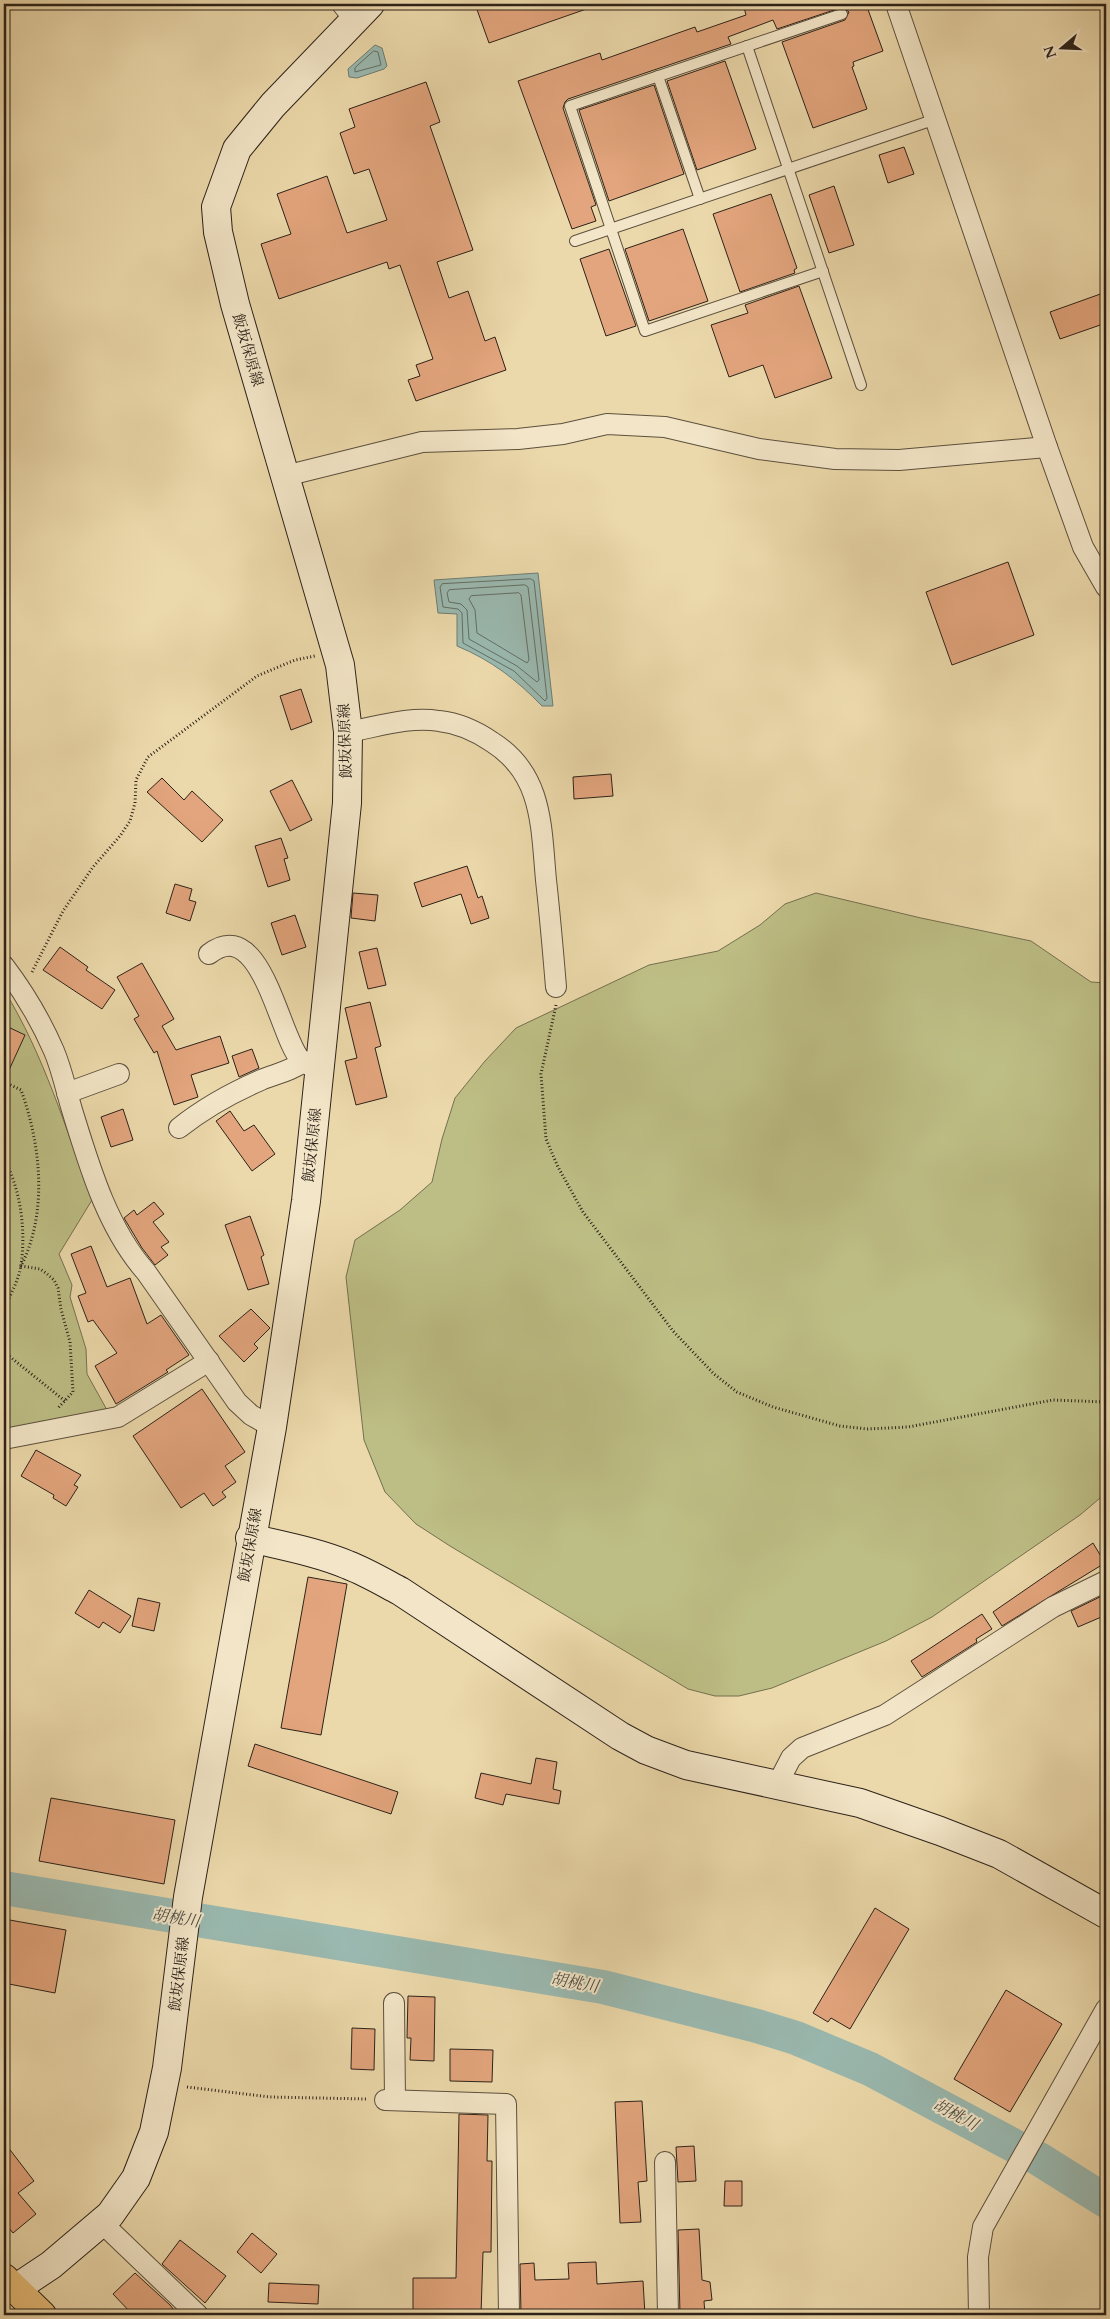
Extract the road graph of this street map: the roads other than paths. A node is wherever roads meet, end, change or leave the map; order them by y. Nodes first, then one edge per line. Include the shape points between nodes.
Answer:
1 (896, 4) edge
2 (355, 9) edge
3 (842, 14) dead end
4 (747, 46) junction
5 (658, 76) junction
6 (936, 119) junction
7 (789, 169) junction
8 (700, 199) junction
9 (611, 229) junction
10 (575, 241) dead end
11 (823, 271) junction
12 (861, 385) dead end
13 (1047, 447) junction
14 (284, 476) junction
15 (1106, 587) edge
16 (348, 732) junction
17 (208, 954) dead end
18 (4, 966) edge
19 (556, 987) road end
20 (312, 1065) junction
21 (119, 1074) dead end
22 (67, 1093) junction
23 (179, 1128) dead end
24 (209, 1361) junction
25 (272, 1427) junction
26 (4, 1439) edge
27 (250, 1538) junction
28 (1106, 1580) edge
29 (778, 1783) junction
30 (1106, 1914) edge
31 (394, 2003) dead end
32 (1106, 2009) edge
33 (665, 2162) dead end
34 (102, 2223) junction
35 (8, 2288) edge
36 (42, 2315) edge
37 (198, 2315) edge
38 (509, 2315) edge
39 (668, 2315) edge
40 (979, 2315) edge

1 - 6 street
2 - 14 main road, 飯坂保原線 via 237,150 216,207 218,232 235,304
3 - 4 lane
4 - 5 lane
4 - 7 lane
5 - 8 lane
5 - 9 lane via 570,106
6 - 7 lane
6 - 13 street
7 - 8 lane
7 - 11 lane
8 - 9 lane
9 - 10 lane
9 - 11 lane via 645,331
11 - 12 lane
13 - 14 street via 899,460 835,459 759,449 665,426 607,424 563,434 518,439 422,442
13 - 15 street via 1083,547
14 - 16 main road, 飯坂保原線 via 340,665
16 - 19 street via 418,720 438,720 481,735 502,748 516,762 533,789 541,822
16 - 20 main road, 飯坂保原線 via 347,803
17 - 20 street via 230,945 237,946 246,954 266,982 292,1046
18 - 22 street via 54,1052
20 - 23 street via 298,1066 260,1080 219,1100
20 - 25 main road, 飯坂保原線 via 306,1201
21 - 22 street
22 - 24 street via 118,1233
24 - 25 street via 237,1402
24 - 26 street via 118,1417
25 - 27 main road, 飯坂保原線
27 - 29 main road via 306,1552 372,1576 646,1750 686,1765
27 - 34 main road, 飯坂保原線 via 188,1897 164,2083 154,2132 136,2178
28 - 29 street via 1053,1607 885,1716 802,1748 790,1758
29 - 30 main road via 860,1803 940,1830 999,1854
31 - 38 street via 390,2100 506,2104
32 - 40 street via 983,2227 978,2257
33 - 39 street
34 - 35 main road, 飯坂保原線 via 51,2265
34 - 37 street
35 - 36 main road

